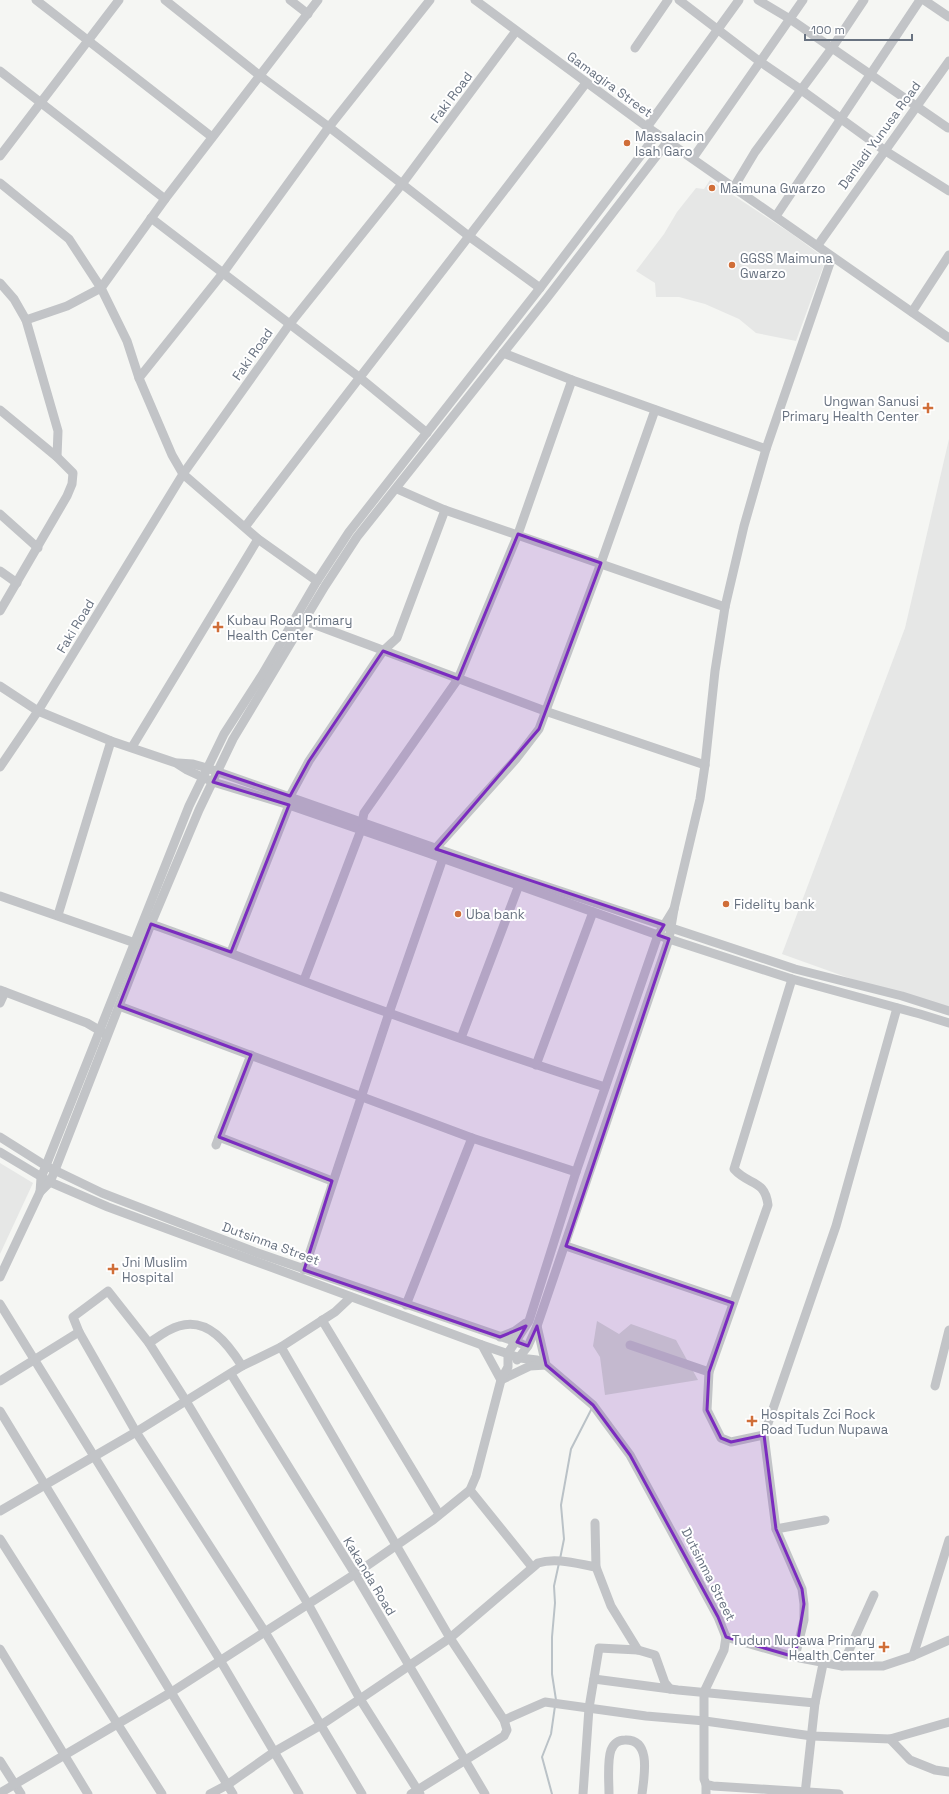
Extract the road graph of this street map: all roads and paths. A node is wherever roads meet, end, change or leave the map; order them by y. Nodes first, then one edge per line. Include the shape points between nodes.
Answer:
1 (36, 0) edge
2 (119, 0) edge
3 (165, 0) edge
4 (290, 0) edge
5 (318, 0) edge
6 (430, 0) edge
7 (475, 0) edge
8 (668, 0) edge
9 (679, 0) edge
10 (739, 0) edge
11 (758, 0) edge
12 (803, 0) edge
13 (864, 0) edge
14 (920, 0) edge
15 (924, 0) edge
16 (308, 14) junction
17 (949, 17) edge
18 (790, 19) junction
19 (719, 29) junction
20 (516, 31) junction
21 (90, 40) junction
22 (635, 48) dead end
23 (832, 48) junction
24 (759, 61) junction
25 (949, 61) edge
26 (0, 71) edge
27 (259, 75) junction
28 (871, 75) junction
29 (586, 83) junction
30 (800, 89) junction
31 (41, 103) junction
32 (916, 107) junction
33 (841, 119) junction
34 (329, 127) junction
35 (647, 127) junction
36 (948, 128) edge
37 (657, 134) junction
38 (212, 137) junction
39 (668, 142) junction
40 (884, 150) junction
41 (0, 156) edge
42 (693, 158) junction
43 (0, 183) edge
44 (402, 184) junction
45 (734, 187) junction
46 (949, 191) edge
47 (165, 199) junction
48 (776, 216) junction
49 (151, 218) junction
50 (470, 237) junction
51 (818, 245) junction
52 (949, 254) edge
53 (832, 257) junction
54 (223, 273) junction
55 (0, 282) edge
56 (101, 288) junction
57 (540, 288) junction
58 (912, 312) junction
59 (26, 320) junction
60 (289, 325) junction
61 (949, 338) edge
62 (503, 353) junction
63 (359, 377) junction
64 (140, 378) junction
65 (572, 380) junction
66 (456, 396) junction
67 (464, 402) junction
68 (0, 410) edge
69 (656, 410) junction
70 (427, 433) junction
71 (766, 449) junction
72 (57, 457) junction
73 (182, 474) junction
74 (397, 489) junction
75 (445, 510) junction
76 (0, 514) edge
77 (245, 527) junction
78 (518, 534) junction
79 (258, 539) junction
80 (38, 548) junction
81 (601, 563) junction
82 (0, 571) edge
83 (317, 581) junction
84 (17, 583) junction
85 (725, 606) junction
86 (0, 611) edge
87 (305, 621) junction
88 (383, 651) junction
89 (458, 679) junction
90 (0, 686) edge
91 (546, 711) junction
92 (38, 712) junction
93 (111, 741) junction
94 (132, 747) junction
95 (176, 763) junction
96 (705, 765) junction
97 (0, 767) edge
98 (207, 768) junction
99 (218, 772) junction
100 (202, 778) junction
101 (213, 782) junction
102 (290, 801) junction
103 (361, 826) junction
104 (436, 848) junction
105 (443, 858) junction
106 (519, 885) junction
107 (0, 896) edge
108 (593, 912) junction
109 (58, 915) junction
110 (151, 924) junction
111 (667, 927) junction
112 (658, 935) junction
113 (669, 939) junction
114 (135, 943) junction
115 (230, 952) junction
116 (792, 979) junction
117 (304, 980) junction
118 (2, 991) edge
119 (0, 1003) edge
120 (119, 1006) junction
121 (897, 1008) junction
122 (949, 1011) edge
123 (389, 1013) junction
124 (949, 1023) edge
125 (104, 1033) junction
126 (461, 1038) junction
127 (251, 1055) junction
128 (536, 1065) junction
129 (605, 1087) junction
130 (361, 1097) junction
131 (0, 1137) edge
132 (472, 1138) junction
133 (0, 1152) edge
134 (46, 1166) junction
135 (55, 1170) junction
136 (576, 1172) junction
137 (41, 1178) junction
138 (332, 1181) junction
139 (50, 1182) junction
140 (40, 1192) junction
141 (566, 1246) junction
142 (304, 1270) junction
143 (0, 1277) edge
144 (351, 1296) junction
145 (733, 1303) junction
146 (0, 1304) edge
147 (406, 1305) junction
148 (322, 1320) junction
149 (529, 1321) junction
150 (537, 1326) junction
151 (949, 1330) edge
152 (79, 1332) junction
153 (500, 1337) junction
154 (517, 1342) junction
155 (149, 1343) junction
156 (482, 1345) junction
157 (630, 1345) dead end
158 (528, 1346) junction
159 (282, 1347) junction
160 (508, 1353) junction
161 (520, 1358) junction
162 (33, 1359) junction
163 (537, 1360) junction
164 (546, 1364) junction
165 (242, 1366) junction
166 (508, 1367) junction
167 (709, 1372) junction
168 (231, 1374) junction
169 (0, 1380) edge
170 (501, 1380) junction
171 (935, 1386) dead end
172 (186, 1401) junction
173 (0, 1411) edge
174 (136, 1432) junction
175 (764, 1435) junction
176 (94, 1456) junction
177 (44, 1485) junction
178 (470, 1490) junction
179 (0, 1511) edge
180 (439, 1514) junction
181 (825, 1520) dead end
182 (595, 1523) dead end
183 (776, 1529) junction
184 (0, 1539) edge
185 (949, 1540) edge
186 (397, 1546) junction
187 (532, 1567) junction
188 (596, 1567) junction
189 (355, 1574) junction
190 (874, 1595) dead end
191 (308, 1604) junction
192 (265, 1632) junction
193 (726, 1637) junction
194 (450, 1638) junction
195 (949, 1640) edge
196 (0, 1649) edge
197 (638, 1650) junction
198 (913, 1656) junction
199 (795, 1657) junction
200 (220, 1660) junction
201 (823, 1664) junction
202 (408, 1666) junction
203 (842, 1666) junction
204 (594, 1679) junction
205 (670, 1689) junction
206 (170, 1692) junction
207 (704, 1692) junction
208 (360, 1699) junction
209 (815, 1703) junction
210 (588, 1708) junction
211 (504, 1720) junction
212 (705, 1721) junction
213 (949, 1722) edge
214 (118, 1723) junction
215 (321, 1725) junction
216 (812, 1736) junction
217 (890, 1739) junction
218 (274, 1752) junction
219 (64, 1754) junction
220 (0, 1761) edge
221 (464, 1761) junction
222 (949, 1772) edge
223 (706, 1784) junction
224 (15, 1785) junction
225 (227, 1785) junction
226 (805, 1792) edge
227 (0, 1793) edge
228 (416, 1793) edge
229 (21, 1794) edge
230 (88, 1794) edge
231 (162, 1794) edge
232 (210, 1794) edge
233 (233, 1794) edge
234 (299, 1794) edge
235 (362, 1794) edge
236 (485, 1794) edge
237 (583, 1794) edge
238 (609, 1794) edge
239 (642, 1794) edge
240 (706, 1794) edge
241 (839, 1794) edge

1 - 21 street
2 - 21 street
3 - 27 street
4 - 16 street
5 - 16 street
6 - 34 street
7 - 20 street, Gamagira Street
8 - 22 street
9 - 19 street
10 - 19 street
11 - 18 street
12 - 18 street
13 - 23 street
14 - 28 street
15 - 17 street
16 - 27 street
18 - 23 street
18 - 24 street
19 - 24 street
19 - 35 street
20 - 29 street, Gamagira Street
20 - 44 street, Faki Road
21 - 31 street
21 - 38 street
23 - 28 street
23 - 30 street
24 - 30 street
24 - 42 street
25 - 32 street, Danladi Yunusa Road
26 - 31 street
27 - 34 street
27 - 38 street
28 - 32 street
28 - 33 street
29 - 35 street, Gamagira Street
29 - 50 street
30 - 33 street
30 - 45 street via 755,152
31 - 41 street
31 - 47 street
32 - 36 street
32 - 40 street, Danladi Yunusa Road
33 - 40 street
33 - 48 street
34 - 44 street
34 - 54 street
35 - 37 street, Gamagira Street
37 - 39 street, Gamagira Street
37 - 57 street
38 - 47 street
39 - 42 street, Gamagira Street
39 - 62 street
40 - 46 street
40 - 51 street, Danladi Yunusa Road
42 - 45 street, Gamagira Street
43 - 56 street via 69,239
44 - 50 street
44 - 60 street, Faki Road
45 - 48 street, Gamagira Street
47 - 49 street
48 - 51 street, Gamagira Street
49 - 54 street
49 - 56 street
50 - 57 street
50 - 63 street
51 - 53 street, Gamagira Street
52 - 58 street
53 - 58 street, Gamagira Street
53 - 71 street
54 - 60 street
54 - 64 street
55 - 59 street
56 - 59 street via 67,306
56 - 64 street via 127,341
57 - 66 street
58 - 61 street, Gamagira Street
59 - 72 street via 58,431
60 - 63 street
60 - 73 street, Faki Road
62 - 65 street
62 - 67 street
63 - 70 street
63 - 77 street
64 - 73 street
65 - 69 street
65 - 78 street
66 - 67 street
66 - 70 street
67 - 74 street
68 - 72 street
69 - 71 street
69 - 81 street
70 - 83 street via 349,532
71 - 85 street
72 - 80 street via 73,473 72,484
73 - 77 street
73 - 92 street, Faki Road
74 - 75 street
74 - 87 street via 357,537
75 - 78 street
75 - 88 street via 397,638
76 - 80 street
77 - 79 street
78 - 81 street
78 - 89 street
79 - 83 street
79 - 94 street
80 - 84 street
81 - 85 street
81 - 91 street
82 - 84 street
83 - 98 street via 224,734
84 - 86 street
85 - 96 street
87 - 88 street
87 - 99 street via 233,739
88 - 89 street
88 - 102 street via 309,761
89 - 91 street
89 - 103 street via 364,813
90 - 92 street
91 - 96 street
91 - 104 street via 539,729 520,753
92 - 93 street
92 - 97 street, Faki Road
93 - 94 street
93 - 109 street
94 - 95 street
95 - 98 street
95 - 100 street
96 - 111 street via 695,822 674,909
98 - 99 street
98 - 100 street
99 - 101 street
99 - 102 street
100 - 101 street
100 - 114 street
101 - 102 street
101 - 110 street
102 - 103 street
102 - 115 street
103 - 104 street
103 - 105 street
103 - 117 street
104 - 111 street
105 - 106 street
105 - 123 street
106 - 108 street
106 - 126 street
107 - 109 street
108 - 112 street
108 - 128 street
109 - 114 street
110 - 115 street
110 - 120 street
111 - 112 street
111 - 113 street
111 - 122 street via 795,969 902,996
112 - 113 street
112 - 129 street
113 - 116 street
113 - 141 street via 586,1178
114 - 125 street
115 - 117 street
116 - 121 street
116 - 145 street via 734,1169 767,1193 768,1205
117 - 123 street
118 - 119 street
118 - 125 street via 87,1023
120 - 125 street
120 - 127 street
121 - 124 street
121 - 175 street via 836,1226
123 - 126 street
123 - 130 street
125 - 134 street
125 - 135 street
126 - 128 street
127 - 130 street
127 - 138 street via 218,1141
128 - 129 street
129 - 136 street
130 - 132 street
130 - 138 street
131 - 134 street, Dutsinma Street
132 - 136 street
132 - 147 street
133 - 137 street, Dutsinma Street
134 - 135 street, Dutsinma Street
134 - 137 street
135 - 139 street
135 - 142 street, Dutsinma Street via 102,1193
136 - 149 street
137 - 139 street, Dutsinma Street
137 - 140 street
138 - 142 street
139 - 140 street
139 - 144 street, Dutsinma Street via 108,1207
140 - 143 street
141 - 145 street
141 - 150 street
142 - 147 street, Dutsinma Street
144 - 148 street via 336,1312
144 - 156 street, Dutsinma Street
145 - 167 street
146 - 162 street
147 - 153 street, Dutsinma Street
148 - 159 street
148 - 180 street
149 - 153 street
149 - 154 street
150 - 158 street
150 - 164 street
151 - 171 street
152 - 155 street via 73,1317 108,1292
152 - 162 street
152 - 174 street
153 - 154 street, Dutsinma Street
154 - 158 street, Dutsinma Street
154 - 160 street
155 - 165 street via 179,1326 196,1324 216,1333 232,1349
155 - 172 street
156 - 160 street, Dutsinma Street
156 - 170 street
157 - 167 street
158 - 161 street
158 - 163 street
159 - 165 street
159 - 186 street
160 - 161 street, Dutsinma Street
160 - 166 street
161 - 163 street, Dutsinma Street
161 - 166 street
162 - 169 street
162 - 176 street
163 - 164 street, Dutsinma Street
164 - 170 street via 530,1366
164 - 193 street, Dutsinma Street via 593,1405 630,1455 718,1616
165 - 168 street
166 - 170 street
167 - 175 street via 707,1410 721,1438 730,1442
168 - 172 street
168 - 189 street, Kakanda Road
170 - 178 street
172 - 174 street
172 - 191 street
173 - 177 street
174 - 176 street
174 - 192 street
175 - 183 street
176 - 177 street
176 - 200 street
177 - 179 street
177 - 206 street
178 - 180 street
178 - 187 street
180 - 186 street
181 - 183 street
182 - 188 street
183 - 199 street via 802,1589 804,1620
184 - 214 street
185 - 198 street
186 - 189 street
186 - 194 street
187 - 188 street via 546,1560
187 - 194 street
188 - 197 street via 611,1606
189 - 191 street
189 - 202 street, Kakanda Road
190 - 203 street
191 - 192 street
191 - 208 street
192 - 200 street
192 - 215 street
193 - 199 street
193 - 207 street, Dutsinma Street via 724,1650
194 - 202 street
194 - 211 street
195 - 198 street
196 - 219 street
197 - 204 street via 599,1648
197 - 205 street via 655,1655 664,1683
198 - 203 street via 883,1666
199 - 201 street
200 - 206 street
200 - 218 street
201 - 203 street
201 - 209 street
202 - 208 street
202 - 221 street, Kakanda Road
204 - 205 street
204 - 210 street
205 - 207 street
206 - 214 street
206 - 225 street
207 - 209 street
207 - 212 street, Dutsinma Street
208 - 215 street
208 - 228 street
209 - 216 street
210 - 211 street via 545,1702
210 - 212 street
210 - 237 street
211 - 221 street via 507,1730 504,1736
212 - 216 street
212 - 223 street, Dutsinma Street
213 - 217 street
214 - 219 street
214 - 231 street
215 - 218 street
215 - 235 street
216 - 217 street
216 - 226 street
217 - 222 street via 910,1760 935,1770
218 - 225 street
218 - 234 street
219 - 224 street
219 - 230 street
220 - 224 street
221 - 228 street
221 - 236 street, Kakanda Road
223 - 226 street
223 - 240 street, Dutsinma Street
224 - 227 street
224 - 229 street
225 - 232 street
225 - 233 street
226 - 241 street
238 - 239 street via 611,1752 620,1740 629,1740 642,1748 645,1757

